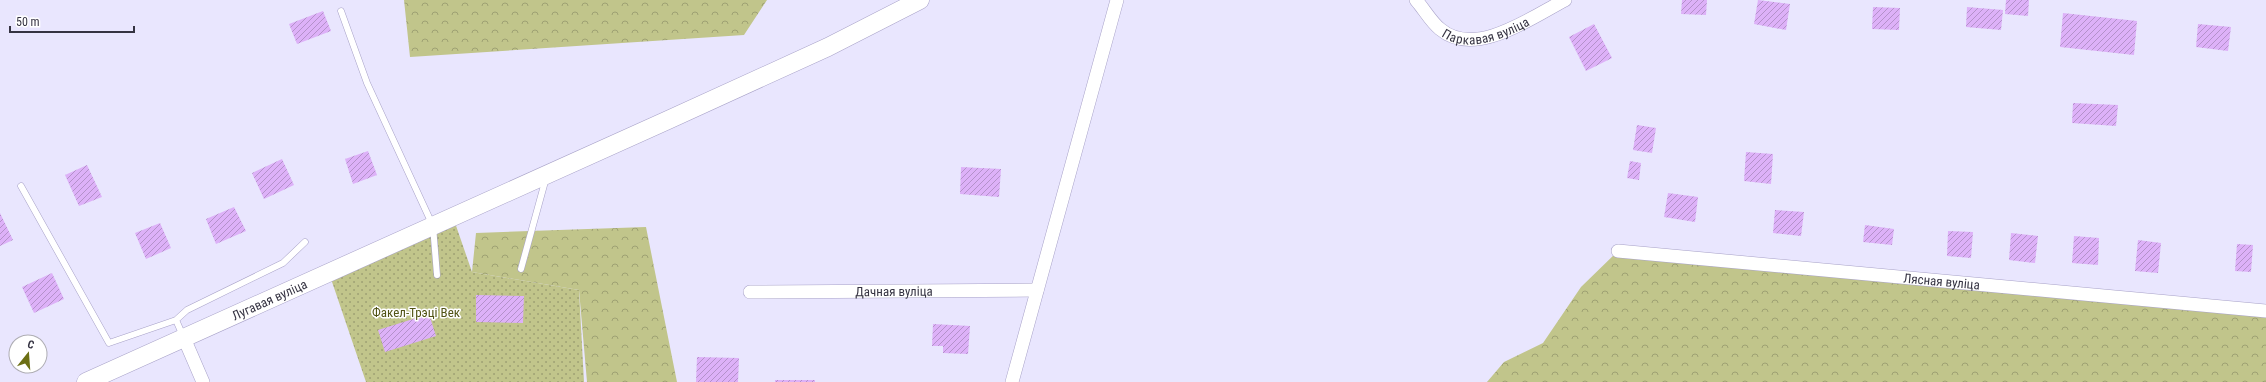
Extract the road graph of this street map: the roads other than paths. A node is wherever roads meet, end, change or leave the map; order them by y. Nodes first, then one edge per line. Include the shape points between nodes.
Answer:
1 (920, 0) edge
2 (1117, 0) edge
3 (1416, 0) edge
4 (1565, 0) edge
5 (341, 11) dead end
6 (547, 175) junction
7 (21, 186) dead end
8 (433, 226) junction
9 (305, 242) dead end
10 (1618, 251) dead end
11 (522, 269) dead end
12 (437, 275) dead end
13 (1037, 290) junction
14 (750, 292) dead end
15 (2266, 311) edge
16 (176, 320) junction
17 (184, 338) junction
18 (86, 382) edge
19 (203, 382) edge
20 (1012, 382) edge

1 - 6 street, Лугавая вуліца via 828,47
2 - 13 street
3 - 4 street, Паркавая вуліца via 1440,30 1458,38 1474,40 1491,37
5 - 8 lane via 367,82
6 - 8 street, Лугавая вуліца
6 - 11 lane
7 - 16 lane via 110,343
8 - 12 lane
8 - 17 street, Лугавая вуліца
9 - 16 lane via 283,263 186,310
10 - 15 street, Лясная вуліца
13 - 14 street, Дачная вуліца
13 - 20 street
16 - 17 lane
17 - 18 street, Лугавая вуліца
17 - 19 street

